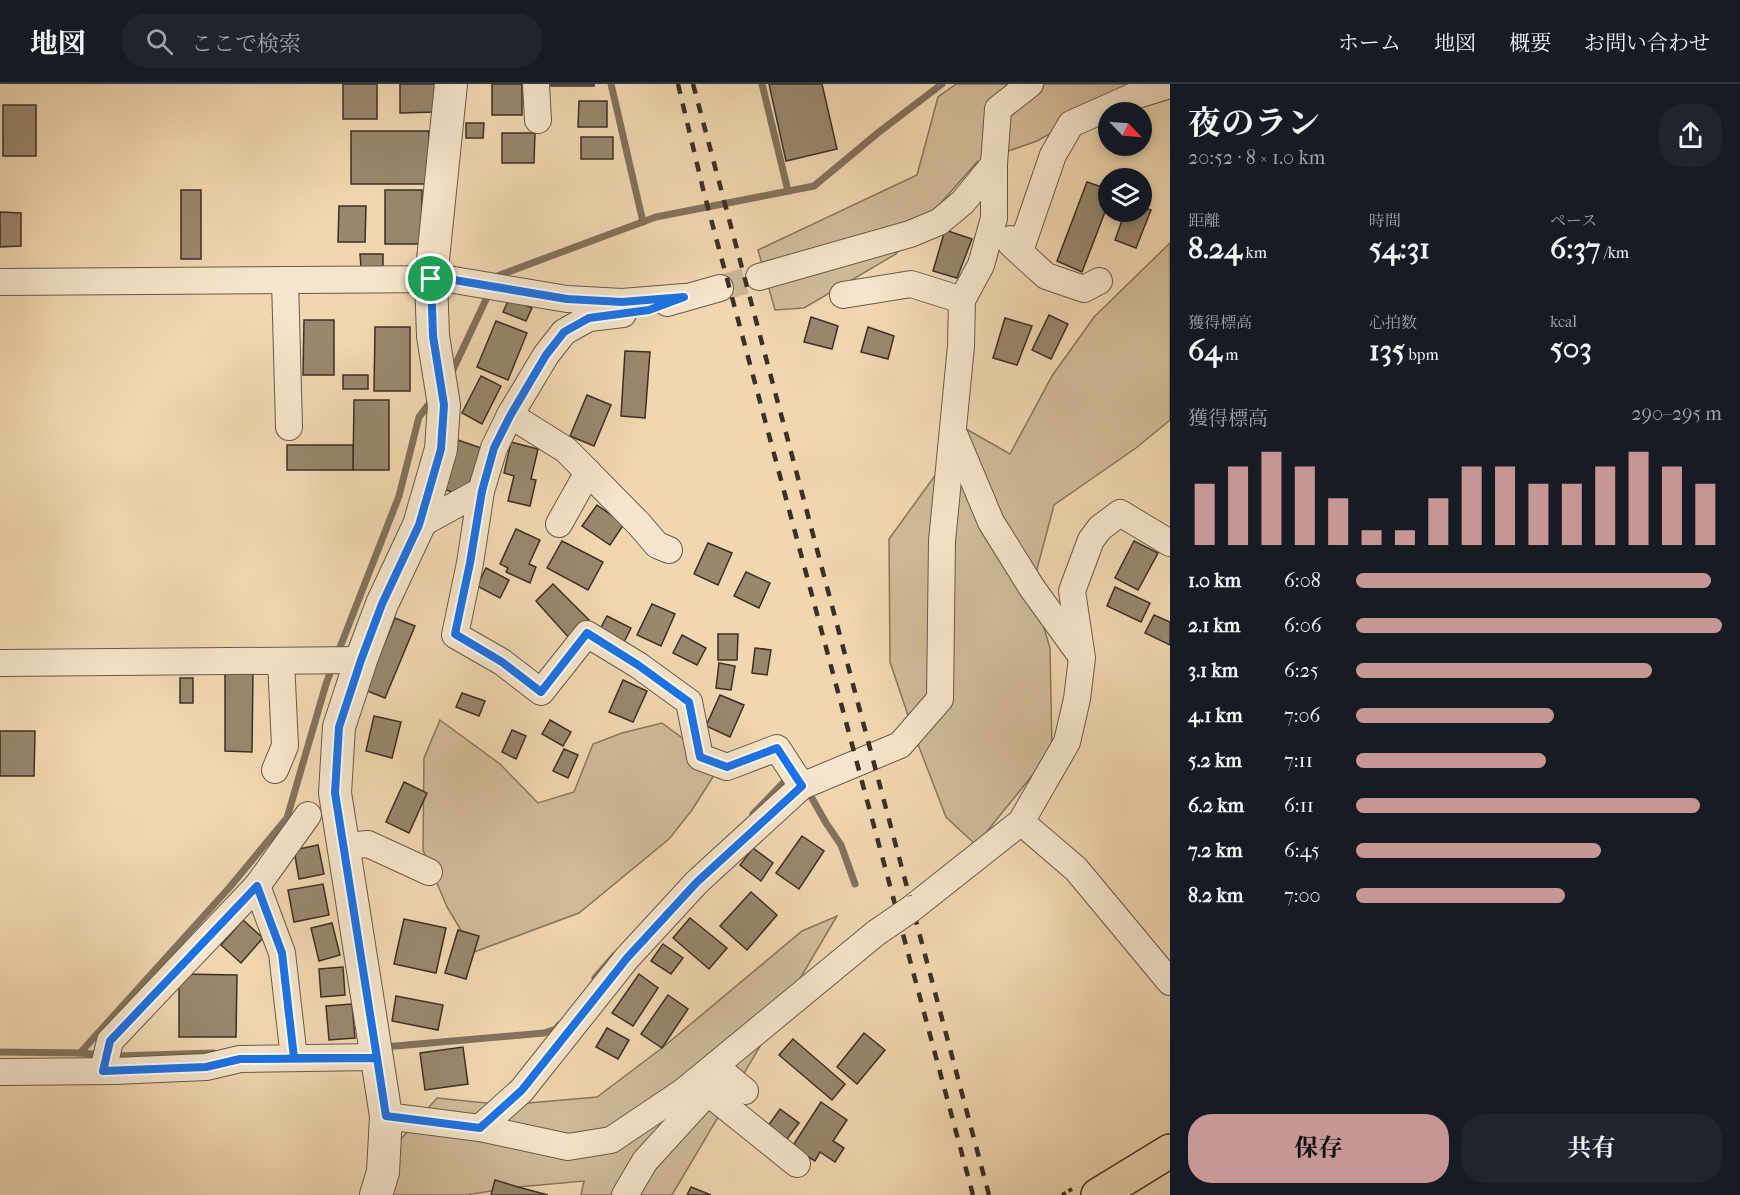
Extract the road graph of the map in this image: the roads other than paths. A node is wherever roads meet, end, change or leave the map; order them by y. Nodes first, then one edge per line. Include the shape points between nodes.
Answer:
1 (451, 84) edge
2 (536, 84) edge
3 (1029, 84) edge
4 (1170, 85) edge
5 (538, 120) dead end
6 (996, 131) junction
7 (994, 164) junction
8 (1020, 251) junction
9 (759, 277) tunnel mouth
10 (431, 279) junction
11 (285, 280) junction
12 (1099, 281) dead end
13 (0, 282) edge
14 (720, 288) tunnel mouth
15 (843, 295) dead end
16 (684, 297) junction
17 (962, 300) junction
18 (510, 416) junction
19 (290, 427) dead end
20 (953, 431) junction
21 (588, 472) junction
22 (482, 491) junction
23 (559, 524) dead end
24 (419, 525) junction
25 (1170, 543) edge
26 (669, 550) dead end
27 (1082, 658) junction
28 (356, 660) junction
29 (281, 661) junction
30 (0, 663) edge
31 (276, 770) dead end
32 (805, 781) junction
33 (308, 815) dead end
34 (1021, 822) junction
35 (343, 846) junction
36 (429, 872) dead end
37 (257, 886) junction
38 (1170, 982) edge
39 (376, 1049) junction
40 (293, 1050) junction
41 (715, 1066) junction
42 (103, 1070) junction
43 (0, 1072) edge
44 (701, 1087) junction
45 (745, 1090) dead end
46 (386, 1116) junction
47 (480, 1128) junction
48 (1170, 1151) edge
49 (797, 1164) dead end
50 (376, 1195) edge
51 (625, 1195) edge
52 (1098, 1195) edge

1 - 10 street
2 - 5 street
3 - 6 street via 998,109
4 - 8 street via 1071,124 1053,155
6 - 7 street
6 - 8 street via 1011,162 1011,244
7 - 9 street via 963,202 939,222 910,234
7 - 17 street via 994,218 981,265
8 - 12 street via 1046,276 1084,289
10 - 11 street
10 - 16 street via 578,300 622,302
10 - 24 street via 433,336 444,405 441,449
11 - 13 street
11 - 19 street
14 - 16 street
15 - 17 street via 911,284
16 - 18 street via 649,310 589,318 564,332
17 - 20 street
18 - 21 street via 567,450
18 - 22 street via 494,448
20 - 27 street via 991,522
20 - 32 street via 942,541 940,699 900,745
21 - 23 street
21 - 26 street via 657,545
22 - 24 street
22 - 32 street via 455,634 502,662 541,692 587,633 689,702 700,757 727,767 777,748
24 - 28 street
25 - 27 street via 1120,513 1100,528 1091,540 1072,591
27 - 34 street via 1068,742
28 - 29 street
28 - 35 street via 339,727 335,793
29 - 30 street
29 - 31 street via 285,746
32 - 47 street via 697,882 627,958 522,1090
33 - 37 street
34 - 38 street via 1076,868
34 - 41 street, bridge via 876,933
35 - 36 street via 368,844
35 - 39 street
37 - 40 street via 282,953
37 - 42 street via 110,1041
39 - 40 street
39 - 46 street
40 - 42 street via 206,1067
41 - 44 street
41 - 45 street
42 - 43 street
44 - 47 street via 611,1140 568,1146
44 - 49 street
44 - 51 street via 645,1161
46 - 47 street
46 - 50 street via 382,1172
48 - 52 main road

